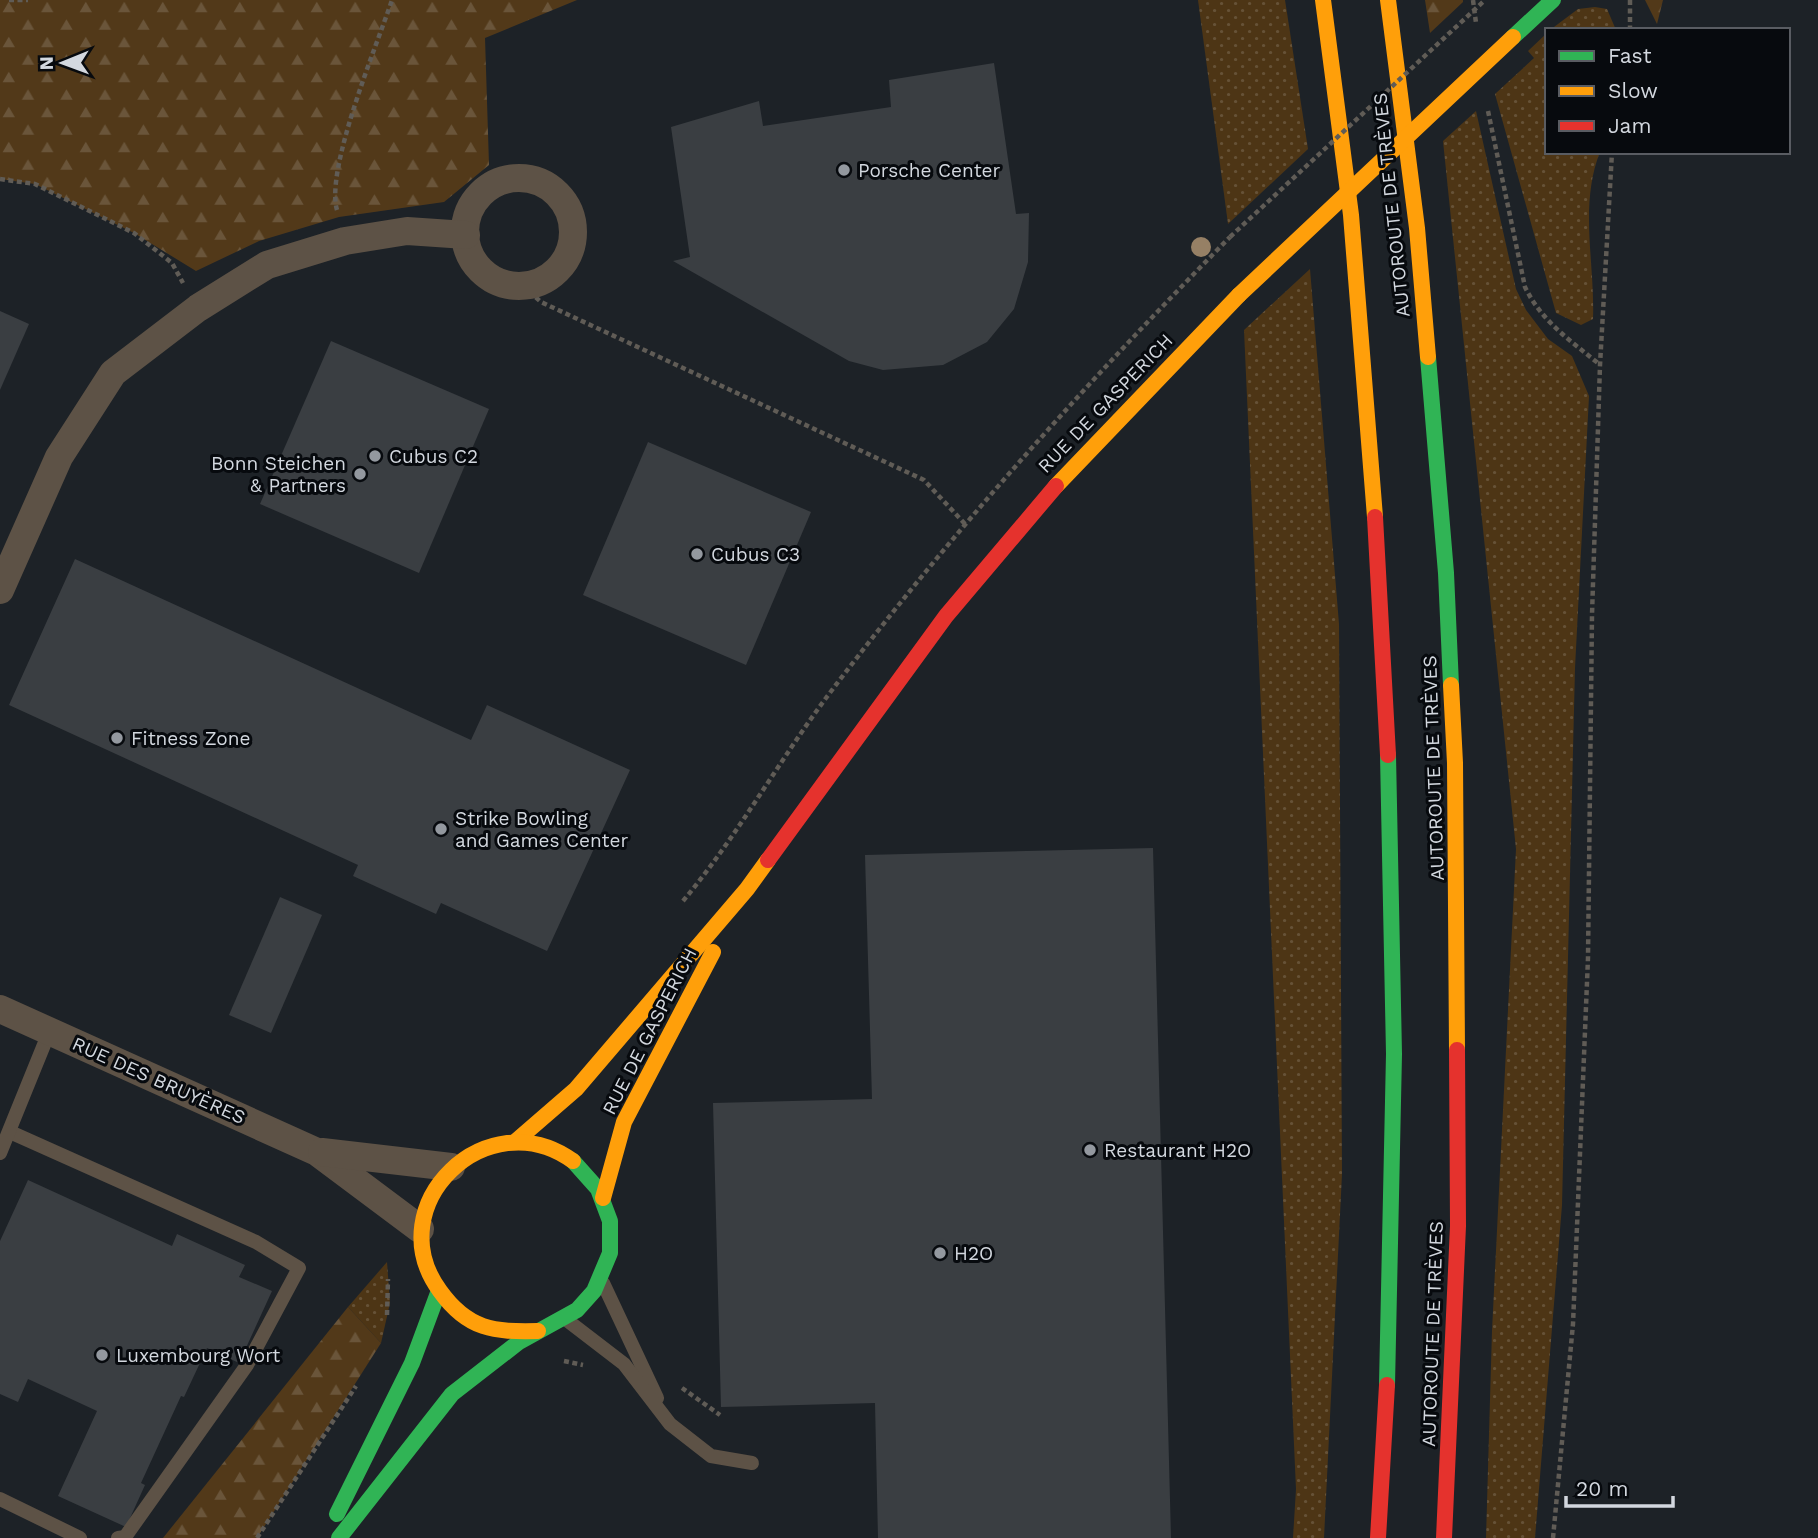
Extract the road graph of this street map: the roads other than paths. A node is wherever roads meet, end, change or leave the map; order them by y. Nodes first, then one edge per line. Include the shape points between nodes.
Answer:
1 (1323, 0) edge
2 (1388, 0) edge
3 (1553, 0) edge
4 (466, 235) junction
5 (0, 590) edge
6 (747, 889) junction
7 (0, 1009) edge
8 (50, 1030) junction
9 (10, 1132) junction
10 (516, 1141) junction
11 (317, 1152) junction
12 (0, 1153) edge
13 (451, 1167) junction
14 (603, 1198) junction
15 (420, 1229) junction
16 (601, 1280) junction
17 (438, 1293) junction
18 (566, 1319) junction
19 (538, 1331) junction
20 (670, 1424) junction
21 (752, 1463) dead end
22 (0, 1499) edge
23 (80, 1538) edge
24 (118, 1538) edge
25 (325, 1538) edge
26 (339, 1538) edge
27 (1378, 1538) edge
28 (1444, 1538) edge

1 - 27 main road via 1354,242 1379,579 1388,777 1394,982 1391,1226
2 - 28 main road, AUTOROUTE DE TRÈVES via 1417,228 1447,573 1455,764 1458,1226
3 - 6 main road, RUE DE GASPERICH, bridge via 1239,295 1079,457 946,617
4 - 4 street via 476,200 506,179 524,178 557,193 573,226 565,261 553,275 523,286 506,285 478,267
4 - 5 street via 407,231 345,241 267,265 198,308 113,373 59,457
6 - 10 main road, RUE DE GASPERICH via 576,1089
6 - 14 main road, RUE DE GASPERICH via 624,1122
7 - 8 street, RUE DES BRUYÈRES
8 - 9 lane
8 - 11 street, RUE DES BRUYÈRES
9 - 12 lane
9 - 24 lane via 256,1242 299,1268 247,1365 125,1537
10 - 13 main road via 481,1147
10 - 14 main road via 544,1145 568,1157 589,1175
11 - 13 street
11 - 15 street
13 - 15 main road via 430,1195
14 - 16 main road via 612,1240
15 - 17 main road via 423,1263
16 - 18 main road via 586,1302
16 - 20 lane
17 - 19 main road via 465,1319 500,1332
17 - 25 main road via 412,1363
18 - 19 main road
18 - 20 lane via 624,1364
19 - 26 main road via 456,1390
20 - 21 lane via 711,1456
22 - 23 lane

